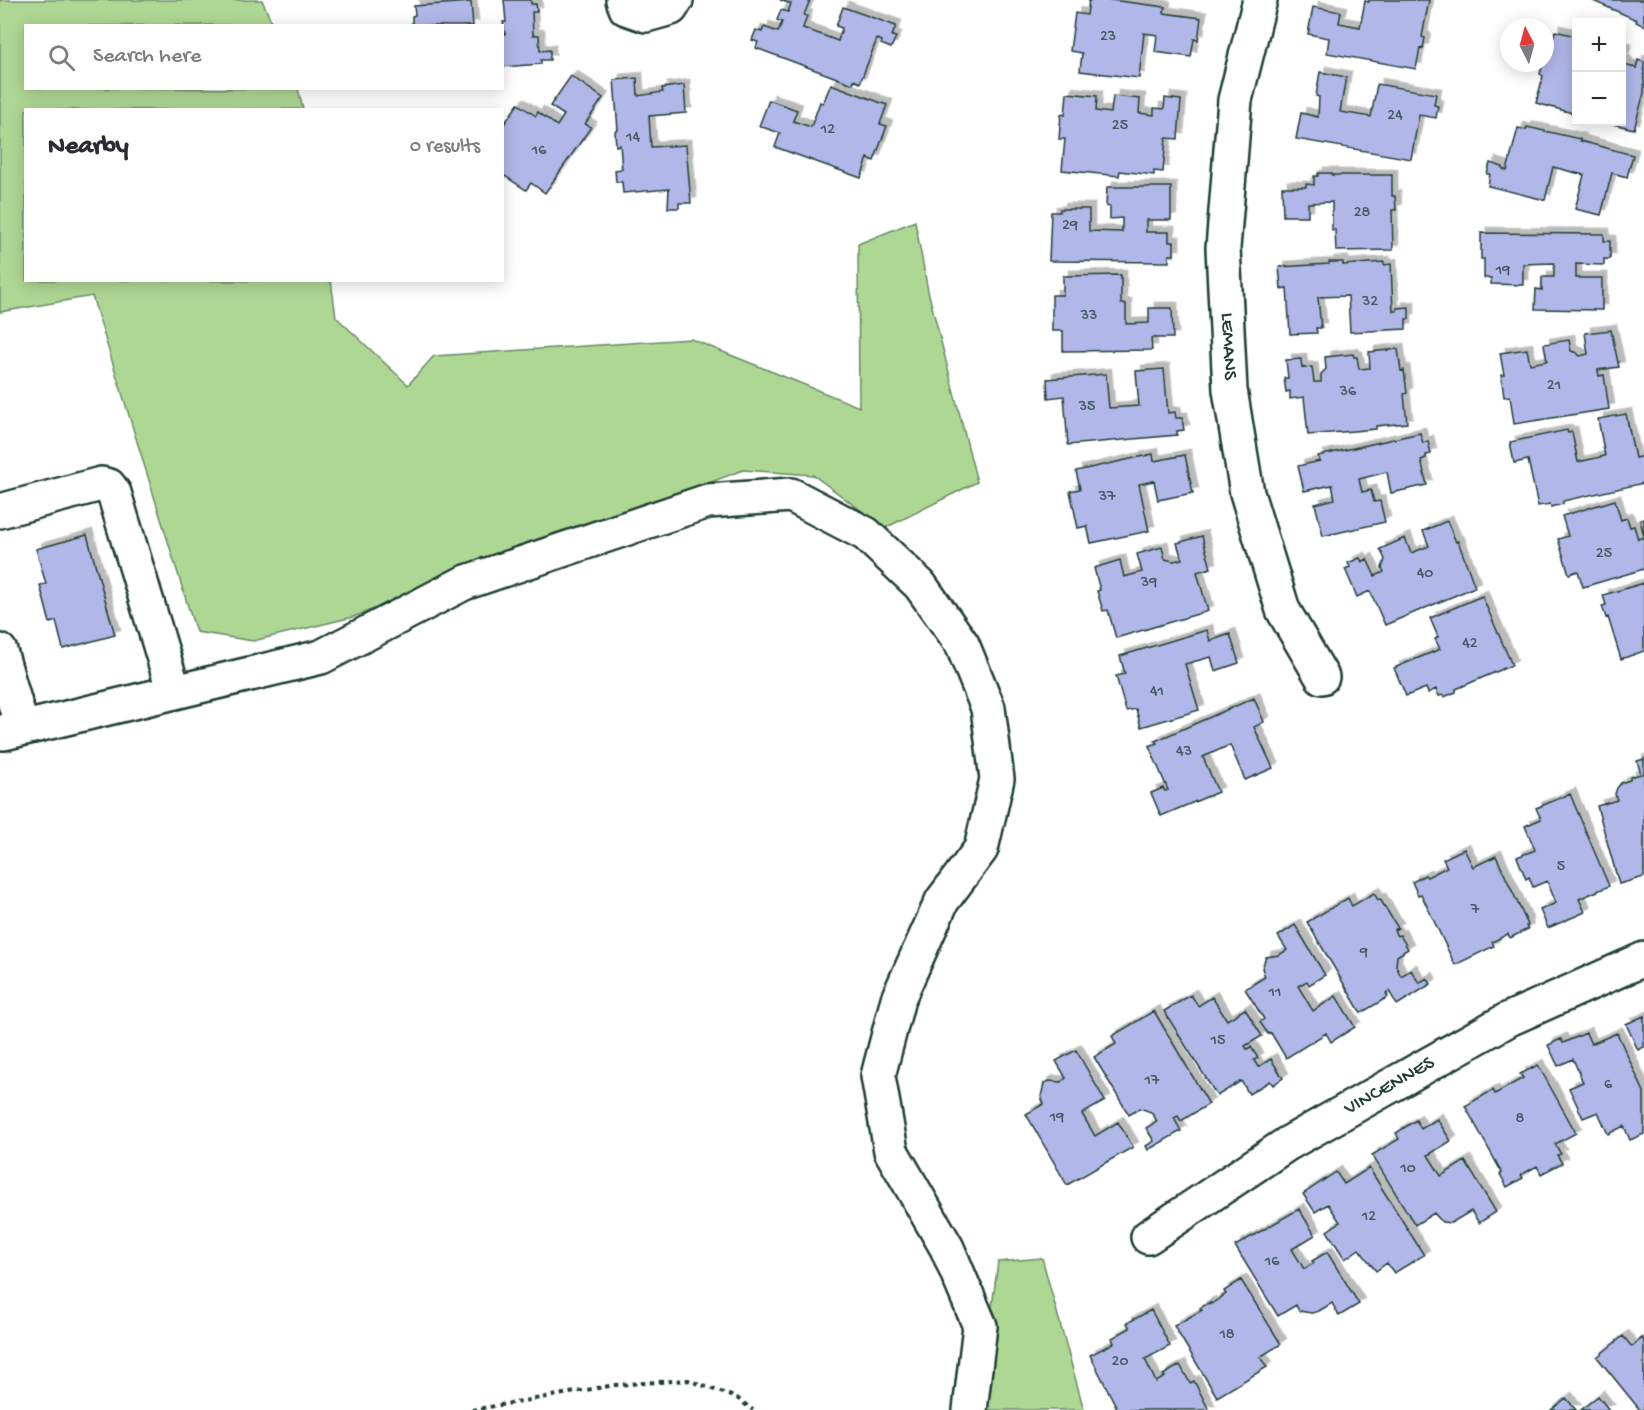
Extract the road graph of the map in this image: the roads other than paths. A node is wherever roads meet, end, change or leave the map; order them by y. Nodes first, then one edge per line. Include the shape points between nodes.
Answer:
1 (623, 0) edge
2 (676, 0) edge
3 (1260, 0) edge
4 (0, 511) edge
5 (0, 651) edge
6 (1322, 677) dead end
7 (174, 692) junction
8 (11, 730) edge
9 (1644, 959) edge
10 (1148, 1237) dead end
11 (970, 1410) edge

1 - 2 street via 626,8 646,15 671,8
3 - 6 street, LEMANS via 1235,100 1223,248 1230,390 1247,493 1283,610
4 - 7 street via 101,484 109,486
5 - 8 street
7 - 8 street
7 - 11 street via 321,657 464,583 708,501 791,495 866,534 920,585 963,644 988,708 997,779 981,849 942,901 898,999 878,1076 891,1151 947,1248 980,1326
9 - 10 street, VINCENNES via 1509,1019 1287,1144

